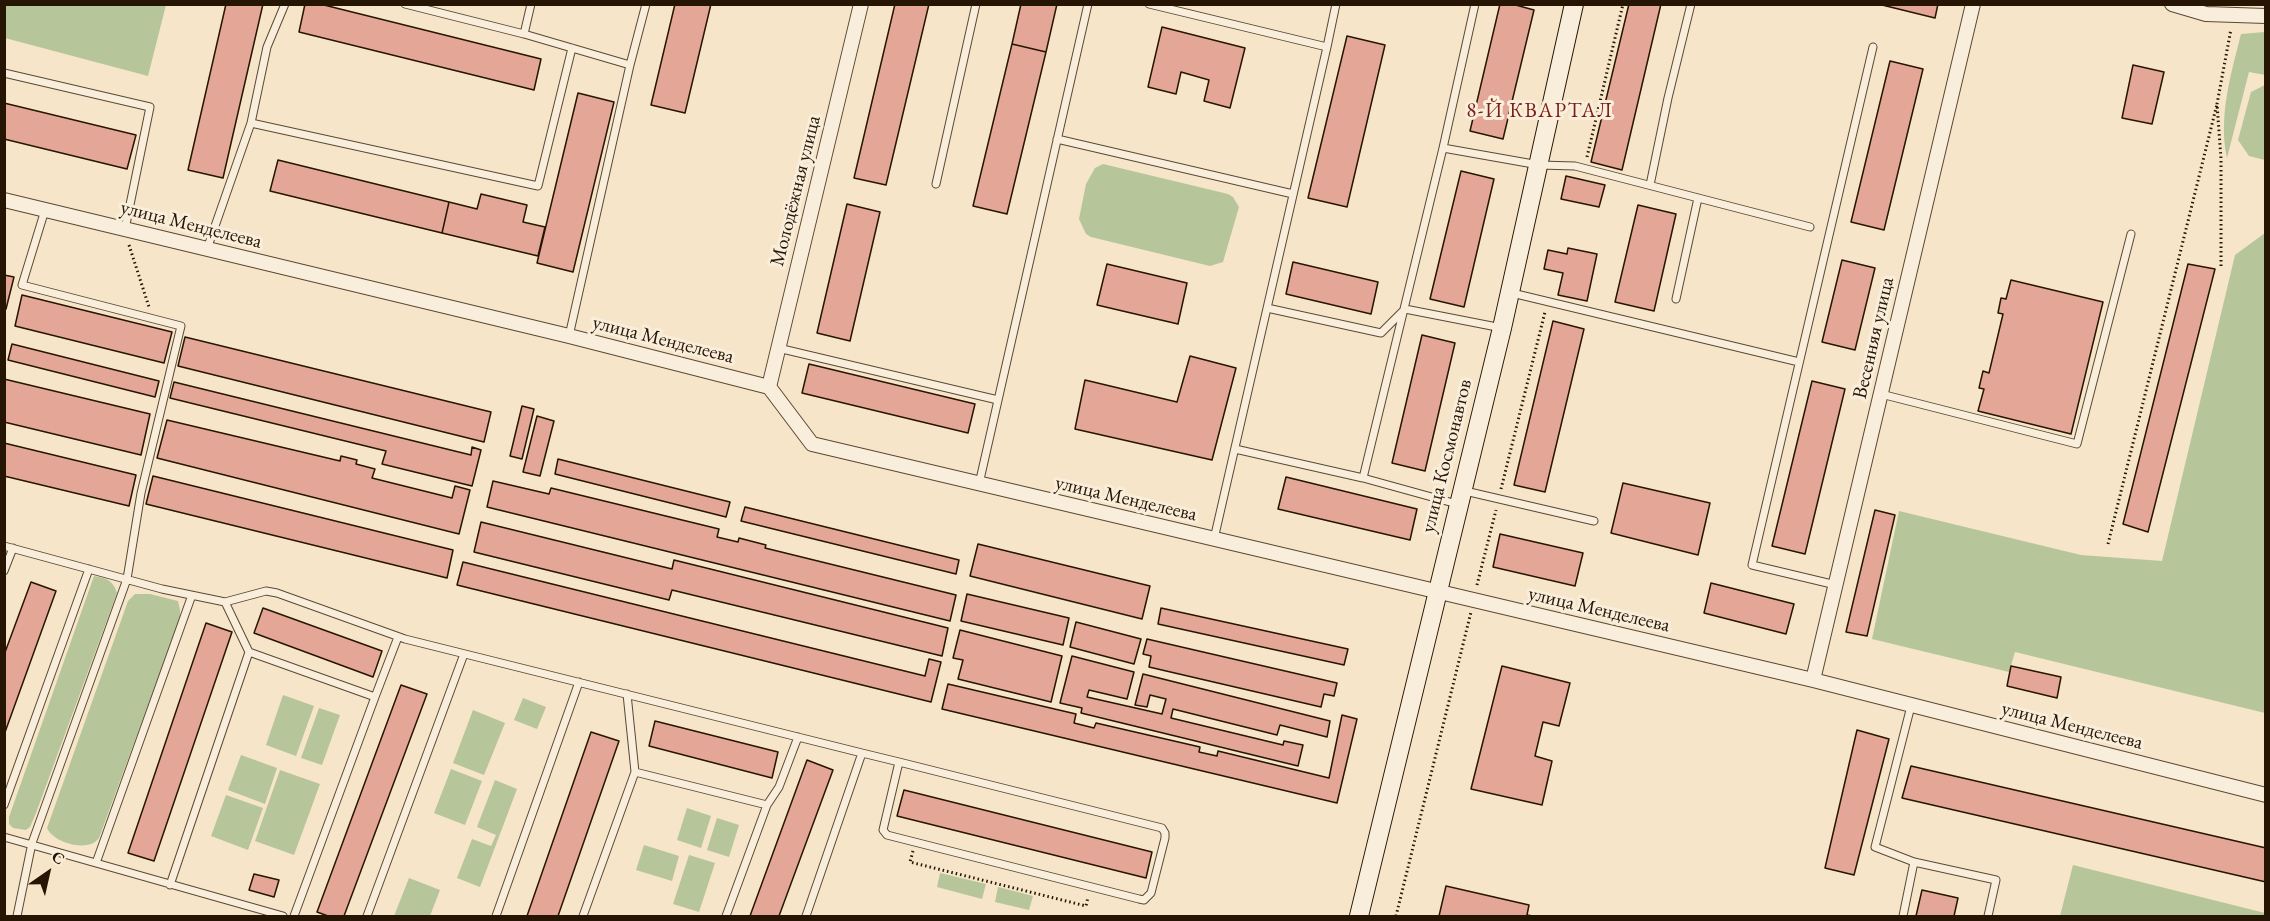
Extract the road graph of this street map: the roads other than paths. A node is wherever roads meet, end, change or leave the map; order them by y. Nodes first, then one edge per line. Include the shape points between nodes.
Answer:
1 (285, 4) edge
2 (405, 4) edge
3 (531, 4) edge
4 (646, 4) edge
5 (861, 4) edge
6 (976, 4) edge
7 (1088, 4) edge
8 (1149, 4) edge
9 (1336, 4) edge
10 (1475, 4) edge
11 (1574, 4) edge
12 (1691, 4) edge
13 (1973, 4) edge
14 (2173, 5) edge
15 (2265, 16) edge
16 (524, 34) junction
17 (1873, 47) dead end
18 (572, 48) junction
19 (1326, 48) junction
20 (630, 65) junction
21 (4, 73) edge
22 (251, 123) junction
23 (1057, 139) junction
24 (1443, 148) junction
25 (1539, 165) junction
26 (936, 184) dead end
27 (1650, 185) junction
28 (1293, 194) junction
29 (1698, 198) junction
30 (4, 200) edge
31 (45, 210) junction
32 (1810, 227) dead end
33 (124, 229) junction
34 (2131, 234) dead end
35 (207, 250) junction
36 (1510, 292) junction
37 (1676, 299) dead end
38 (1267, 308) junction
39 (1405, 309) junction
40 (1502, 328) junction
41 (569, 336) junction
42 (778, 348) junction
43 (1799, 362) junction
44 (769, 387) junction
45 (1881, 394) junction
46 (998, 400) junction
47 (1235, 449) junction
48 (1363, 478) junction
49 (979, 484) junction
50 (1460, 497) junction
51 (1594, 520) dead end
52 (1214, 540) junction
53 (4, 546) edge
54 (13, 548) junction
55 (89, 569) junction
56 (4, 571) edge
57 (127, 579) junction
58 (1836, 585) junction
59 (1437, 593) junction
60 (192, 595) junction
61 (225, 602) junction
62 (398, 636) junction
63 (249, 652) junction
64 (464, 654) junction
65 (1814, 680) junction
66 (579, 682) junction
67 (627, 694) junction
68 (375, 697) junction
69 (1911, 706) junction
70 (798, 737) junction
71 (862, 753) junction
72 (899, 762) junction
73 (635, 772) junction
74 (2265, 795) edge
75 (4, 805) edge
76 (767, 805) junction
77 (4, 837) edge
78 (32, 843) junction
79 (1914, 862) junction
80 (96, 863) junction
81 (170, 885) junction
82 (17, 916) edge
83 (283, 916) edge
84 (294, 916) edge
85 (367, 916) edge
86 (496, 916) edge
87 (583, 916) edge
88 (726, 916) edge
89 (806, 916) edge
90 (1359, 916) edge
91 (1904, 916) edge
92 (1988, 916) edge

1 - 22 lane via 267,47
2 - 16 lane
3 - 16 lane
4 - 20 lane
5 - 42 street, Молодёжная улица
6 - 26 lane
7 - 23 lane
8 - 19 lane
9 - 19 lane
10 - 24 lane
11 - 25 street, улица Космонавтов
12 - 27 lane
13 - 45 street, Весенняя улица
14 - 15 street via 2206,14
16 - 18 lane
17 - 43 lane
18 - 20 lane
18 - 22 lane via 538,186
19 - 28 lane
20 - 41 lane
21 - 33 lane via 150,107
22 - 35 lane
23 - 28 lane
23 - 46 lane
24 - 25 lane
24 - 39 lane
25 - 27 lane via 1575,166
25 - 36 street, улица Космонавтов
27 - 29 lane
28 - 38 lane
29 - 32 lane
29 - 37 lane
30 - 31 street, улица Менделеева
31 - 33 street, улица Менделеева
31 - 57 lane via 22,285 181,326 141,493
33 - 35 street, улица Менделеева
34 - 45 lane via 2077,444
35 - 41 street, улица Менделеева
36 - 40 street, улица Космонавтов
36 - 43 lane
38 - 39 lane via 1381,333
38 - 47 lane
39 - 40 lane
39 - 48 lane
40 - 50 street, улица Космонавтов
41 - 44 street, улица Менделеева
42 - 44 street, Молодёжная улица
42 - 46 lane
43 - 58 lane via 1752,565
44 - 49 street, улица Менделеева via 812,444
45 - 58 street, Весенняя улица
46 - 49 lane
47 - 48 lane
47 - 52 lane
48 - 50 lane
49 - 52 street, улица Менделеева
50 - 51 lane
50 - 59 street, улица Космонавтов
52 - 59 street, улица Менделеева
53 - 54 lane
54 - 55 lane
54 - 56 lane
55 - 57 lane
55 - 75 lane
57 - 60 lane
57 - 78 lane
58 - 65 street, Весенняя улица
59 - 65 street, улица Менделеева
59 - 90 street, улица Космонавтов
60 - 61 lane
60 - 80 lane
61 - 62 lane via 266,591
61 - 63 lane
62 - 64 lane
62 - 68 lane
63 - 68 lane
63 - 81 lane
64 - 66 lane
64 - 85 lane
65 - 69 street, улица Менделеева
66 - 67 lane
66 - 86 lane
67 - 70 lane
67 - 73 lane
68 - 84 lane
69 - 74 street, улица Менделеева
69 - 79 lane via 1875,847
70 - 71 lane
70 - 76 lane via 779,787
71 - 72 lane
71 - 89 lane
72 - 72 lane via 1162,828 1165,838 1148,898 1139,899 887,835 883,830
73 - 76 lane
73 - 87 lane
76 - 88 lane
77 - 78 lane
78 - 80 lane
78 - 82 lane
79 - 91 lane
79 - 92 lane via 1996,880
80 - 81 lane
81 - 83 lane

